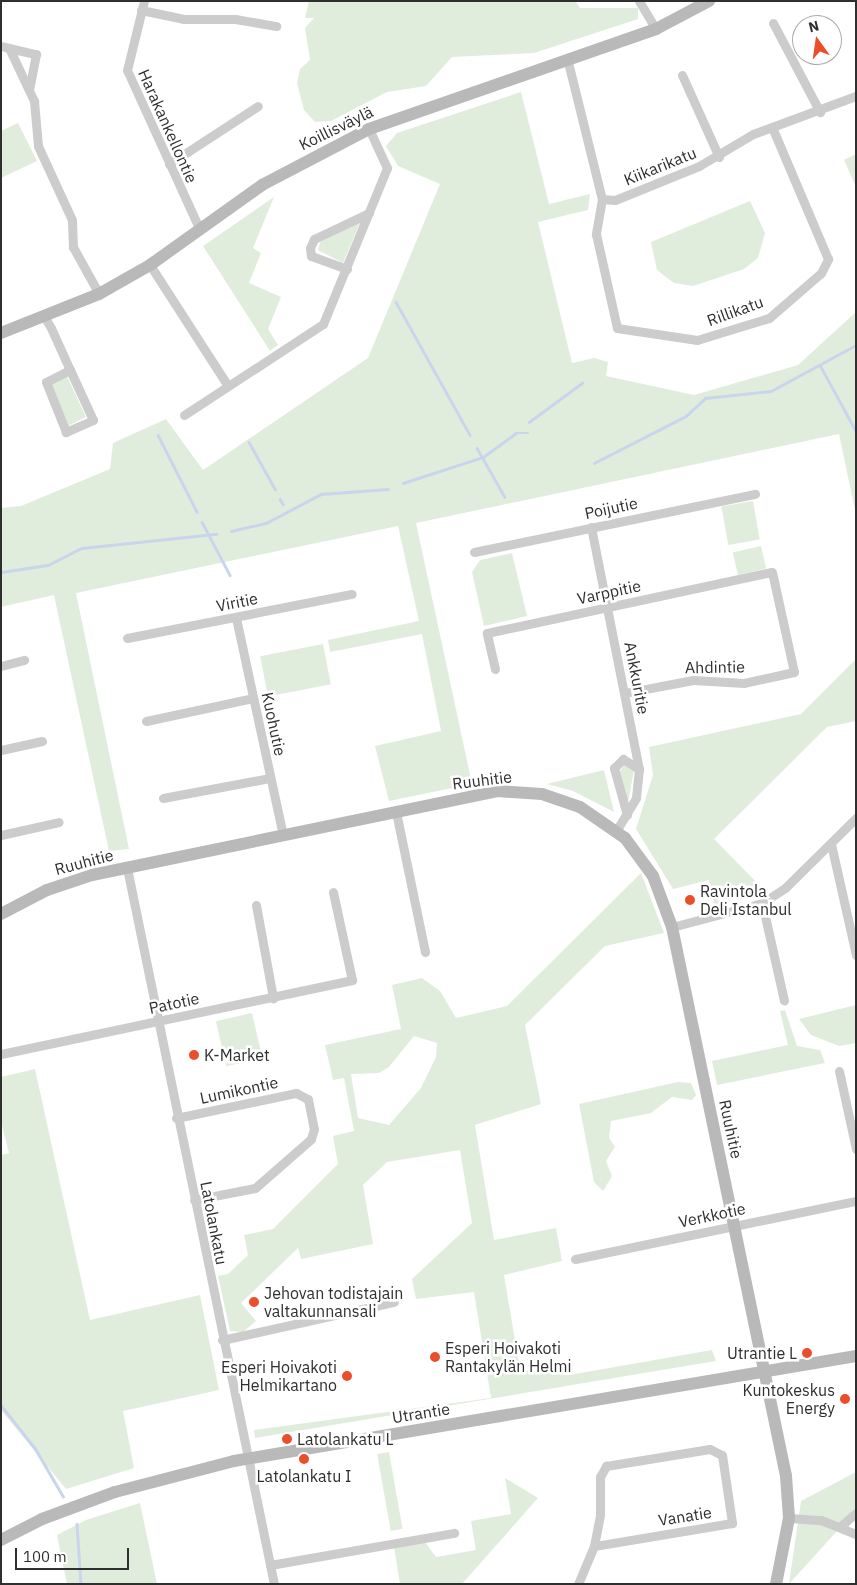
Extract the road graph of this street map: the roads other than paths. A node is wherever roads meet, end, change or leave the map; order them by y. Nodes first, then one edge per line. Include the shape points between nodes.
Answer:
1 (639, 1) edge
2 (709, 1) edge
3 (143, 6) edge
4 (773, 23) dead end
5 (276, 26) dead end
6 (656, 29) junction
7 (5, 47) edge
8 (568, 62) junction
9 (682, 75) dead end
10 (29, 90) junction
11 (856, 96) edge
12 (258, 106) dead end
13 (820, 112) junction
14 (772, 127) junction
15 (369, 129) junction
16 (719, 158) junction
17 (169, 164) junction
18 (602, 200) junction
19 (369, 213) junction
20 (200, 230) junction
21 (150, 265) junction
22 (347, 269) junction
23 (99, 294) junction
24 (45, 318) junction
25 (1, 333) edge
26 (70, 370) junction
27 (228, 386) junction
28 (184, 415) dead end
29 (755, 494) dead end
30 (591, 528) junction
31 (474, 552) dead end
32 (772, 572) joint
33 (352, 594) dead end
34 (607, 608) junction
35 (236, 618) junction
36 (127, 638) dead end
37 (24, 660) dead end
38 (1, 666) edge
39 (495, 669) dead end
40 (625, 693) junction
41 (253, 698) junction
42 (146, 721) dead end
43 (42, 741) dead end
44 (1, 750) edge
45 (639, 770) junction
46 (270, 778) junction
47 (162, 798) dead end
48 (396, 812) junction
49 (627, 815) junction
50 (856, 818) edge
51 (59, 822) dead end
52 (616, 831) junction
53 (1, 835) edge
54 (283, 836) junction
55 (831, 844) junction
56 (127, 868) junction
57 (333, 892) dead end
58 (762, 903) junction
59 (256, 904) dead end
60 (1, 914) edge
61 (672, 927) junction
62 (425, 952) dead end
63 (856, 955) edge
64 (274, 998) junction
65 (784, 1001) dead end
66 (156, 1023) junction
67 (1, 1054) edge
68 (839, 1071) dead end
69 (176, 1118) junction
70 (856, 1149) edge
71 (194, 1200) junction
72 (856, 1201) edge
73 (734, 1225) junction
74 (575, 1259) dead end
75 (394, 1302) dead end
76 (222, 1340) junction
77 (856, 1356) edge
78 (764, 1372) junction
79 (246, 1458) junction
80 (856, 1513) edge
81 (788, 1518) junction
82 (842, 1525) junction
83 (454, 1533) dead end
84 (856, 1534) edge
85 (1, 1540) edge
86 (594, 1546) junction
87 (270, 1565) junction
88 (274, 1584) edge
89 (578, 1584) edge
90 (776, 1584) edge

1 - 6 street
2 - 6 street, Koillisväylä
3 - 5 street via 184,20 235,19
3 - 17 street, Harakankellontie via 127,70 158,132
4 - 13 street
6 - 8 street, Koillisväylä
7 - 10 street
7 - 10 street via 36,54
8 - 15 street, Koillisväylä
8 - 18 street
9 - 16 street
10 - 23 street via 37,118 38,146 72,220 74,246
11 - 13 street, Kiikarikatu
12 - 17 street
13 - 14 street, Kiikarikatu
14 - 16 street, Kiikarikatu
14 - 18 street, Rillikatu via 828,259 821,273 768,318 697,340 617,328 596,234
15 - 19 street via 387,168
15 - 20 street, Koillisväylä via 262,185
16 - 18 street, Kiikarikatu via 614,200
17 - 20 street, Harakankellontie
19 - 22 street
19 - 22 street via 314,239 310,248 311,256
20 - 21 street, Koillisväylä
21 - 23 street, Koillisväylä
21 - 27 street
22 - 27 street via 323,324
23 - 24 street, Koillisväylä
24 - 25 street, Koillisväylä
24 - 26 street
26 - 26 street via 46,382 66,432 93,420
27 - 28 street
29 - 30 street, Poijutie
30 - 31 street, Poijutie
30 - 34 street, Ankkuritie
32 - 34 street, Varppitie
32 - 40 street, Ahdintie via 794,672 744,683 692,680
33 - 35 street, Viritie
34 - 39 street, Varppitie via 488,634
34 - 40 street, Ankkuritie
35 - 36 street, Viritie
35 - 41 street, Kuohutie
37 - 38 street
40 - 45 street, Ankkuritie
41 - 42 street
41 - 46 street, Kuohutie
43 - 44 street
45 - 49 street, Ankkuritie via 636,798
45 - 49 street via 622,759 614,768
46 - 47 street
46 - 54 street, Kuohutie
48 - 52 street, Ruuhitie via 520,791 580,808
48 - 54 street, Ruuhitie
48 - 62 street
49 - 52 street, Ankkuritie
50 - 55 street
51 - 53 street
52 - 61 street, Ruuhitie via 653,876
54 - 56 street, Ruuhitie
55 - 58 street
55 - 63 street
56 - 60 street, Ruuhitie via 47,890
56 - 66 street, Latolankatu
57 - 64 street, Patotie via 352,980
58 - 61 street
58 - 65 street
59 - 64 street
61 - 73 street, Ruuhitie
64 - 66 street, Patotie
66 - 67 street, Patotie
66 - 69 street, Latolankatu
68 - 70 street
69 - 71 street, Latolankatu
69 - 71 street, Lumikontie via 296,1093 308,1099 314,1129 311,1139 255,1188
71 - 76 street, Latolankatu
72 - 73 street, Verkkotie
73 - 74 street, Verkkotie
73 - 78 street, Ruuhitie
75 - 76 street
76 - 79 street, Latolankatu
77 - 78 street, Utrantie
78 - 79 street, Utrantie
78 - 81 street, Ruuhitie via 786,1476
79 - 85 street, Utrantie via 115,1492 42,1519
79 - 87 street, Latolankatu
80 - 82 street
81 - 82 street
81 - 90 street, Ruuhitie
82 - 84 street
83 - 87 street
86 - 86 street, Vanatie via 600,1515 600,1478 606,1466 710,1449 722,1455 732,1518 726,1525
86 - 89 street
87 - 88 street, Latolankatu

